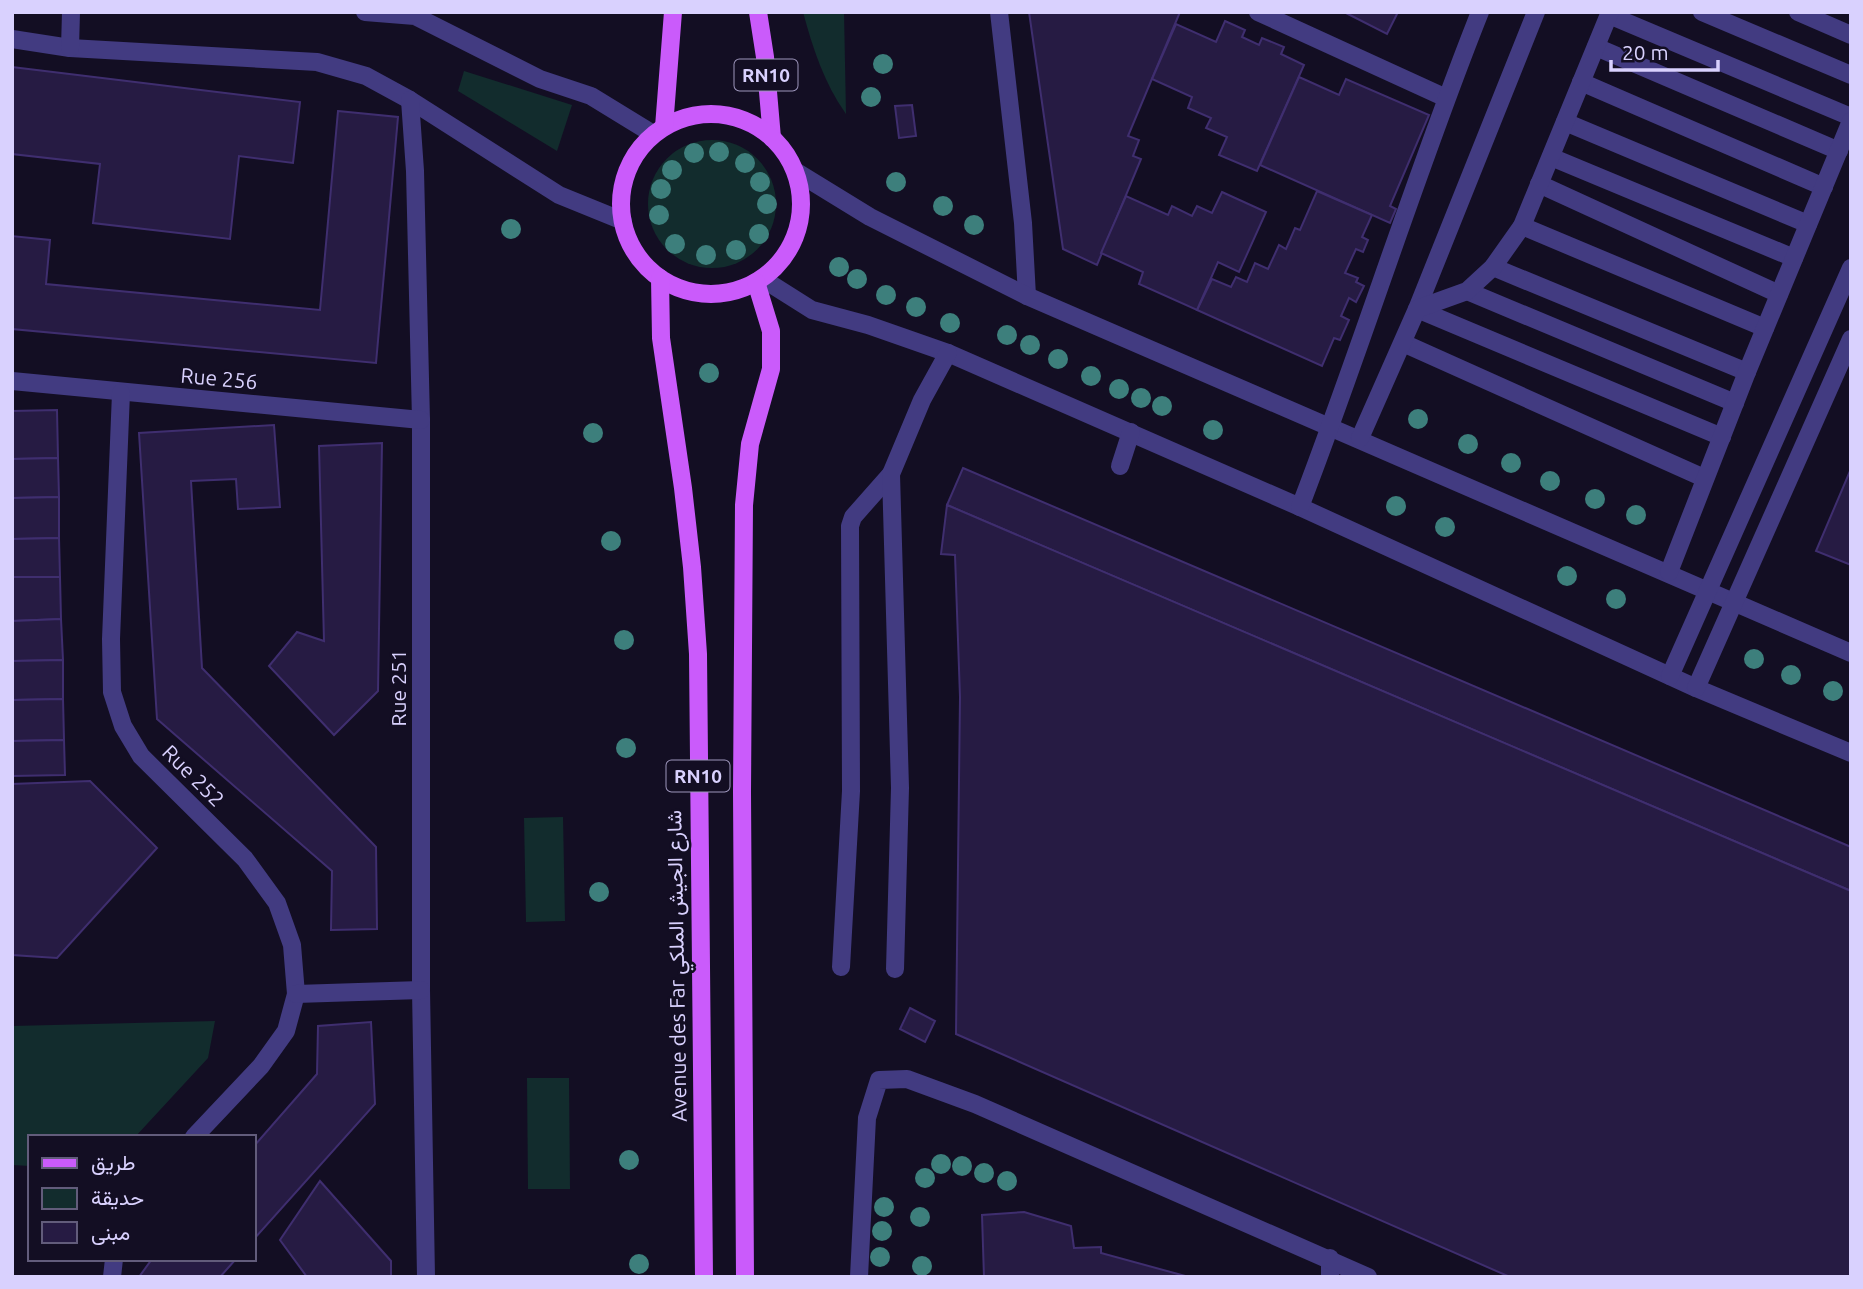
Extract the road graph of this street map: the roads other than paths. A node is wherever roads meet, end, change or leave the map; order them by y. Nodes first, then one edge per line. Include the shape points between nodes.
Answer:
1 (72, 12) edge
2 (365, 12) edge
3 (674, 12) edge
4 (758, 12) edge
5 (999, 12) edge
6 (1258, 12) edge
7 (1480, 12) edge
8 (1536, 12) edge
9 (1702, 12) edge
10 (1798, 12) edge
11 (415, 14) edge
12 (1610, 14) edge
13 (1851, 35) edge
14 (12, 39) edge
15 (1596, 47) junction
16 (70, 48) junction
17 (1851, 75) edge
18 (1581, 82) junction
19 (1446, 98) junction
20 (411, 100) junction
21 (1851, 119) edge
22 (1565, 122) junction
23 (659, 131) junction
24 (772, 138) junction
25 (1839, 151) junction
26 (1550, 157) junction
27 (795, 171) junction
28 (1539, 184) junction
29 (1824, 187) junction
30 (623, 221) junction
31 (1808, 224) junction
32 (1522, 226) junction
33 (1794, 258) junction
34 (1493, 267) junction
35 (1851, 268) edge
36 (660, 278) junction
37 (759, 281) junction
38 (1467, 291) junction
39 (1779, 294) junction
40 (1027, 296) junction
41 (1417, 309) junction
42 (1765, 328) junction
43 (1851, 339) edge
44 (1403, 343) junction
45 (948, 353) junction
46 (1747, 372) junction
47 (12, 381) edge
48 (121, 393) junction
49 (1735, 403) junction
50 (421, 420) junction
51 (1331, 426) junction
52 (1131, 432) junction
53 (1722, 437) junction
54 (1360, 438) junction
55 (1120, 466) dead end
56 (891, 474) junction
57 (1704, 478) junction
58 (1300, 507) junction
59 (1669, 572) junction
60 (1707, 590) junction
61 (1734, 602) junction
62 (1851, 653) edge
63 (1670, 676) junction
64 (1696, 688) junction
65 (1851, 753) edge
66 (841, 967) dead end
67 (895, 969) dead end
68 (421, 990) junction
69 (296, 993) junction
70 (196, 1135) edge
71 (1330, 1258) junction
72 (426, 1277) edge
73 (704, 1277) edge
74 (746, 1277) edge
75 (859, 1277) edge
76 (1330, 1277) edge
77 (1368, 1277) edge

1 - 16 street
2 - 11 street
3 - 23 main road
4 - 24 main road, RN10
5 - 40 street
6 - 19 street
7 - 19 street
8 - 41 street
9 - 17 street
10 - 13 street
11 - 23 street via 540,79 591,96
12 - 15 street
12 - 21 street
14 - 16 street
15 - 18 street
15 - 25 street
16 - 20 street via 317,62 366,76
18 - 22 street
18 - 29 street
19 - 51 street
20 - 30 street via 559,195
20 - 50 street, Rue 251
21 - 25 street
22 - 26 street
22 - 31 street
23 - 24 main road, RN10 via 691,116 719,114 747,122
23 - 30 main road via 633,159 626,174
24 - 27 main road, RN10
25 - 29 street
26 - 28 street
26 - 33 street
27 - 37 main road, RN10 via 801,194 793,241 780,262
27 - 40 street via 870,217
28 - 32 street
28 - 39 street
29 - 31 street
30 - 36 main road via 630,243
31 - 33 street
32 - 34 street
32 - 42 street
33 - 39 street
34 - 38 street
34 - 46 street
35 - 60 street
36 - 37 main road via 708,294
36 - 73 main road, Avenue des Far شارع الجيش الملكي / RN10 via 661,338 685,501 698,654
37 - 45 street via 811,310
37 - 74 main road, RN10 via 771,331 771,369 750,444 744,505
38 - 41 street
38 - 49 street
39 - 42 street
40 - 51 street
41 - 44 street
41 - 53 street
42 - 46 street
43 - 61 street
44 - 54 street
44 - 57 street
45 - 52 street
45 - 56 street
46 - 49 street
47 - 48 street, Rue 256
48 - 50 street, Rue 256
48 - 69 street, Rue 252 via 112,692 123,726 141,756 245,859 277,903 292,945
49 - 53 street
50 - 68 street, Rue 251
51 - 54 street
51 - 58 street
52 - 55 street
52 - 58 street
53 - 57 street
54 - 59 street
56 - 66 street via 850,526 851,791
56 - 67 street via 900,788
57 - 59 street
58 - 63 street
59 - 60 street
60 - 61 street
60 - 63 street
61 - 62 street
61 - 64 street
63 - 64 street
64 - 65 street
68 - 69 street
68 - 72 street, Rue 251
69 - 70 street, Rue 252 via 286,1031 261,1066
71 - 75 street via 975,1104 906,1079 878,1080 867,1118
71 - 76 street
71 - 77 street

